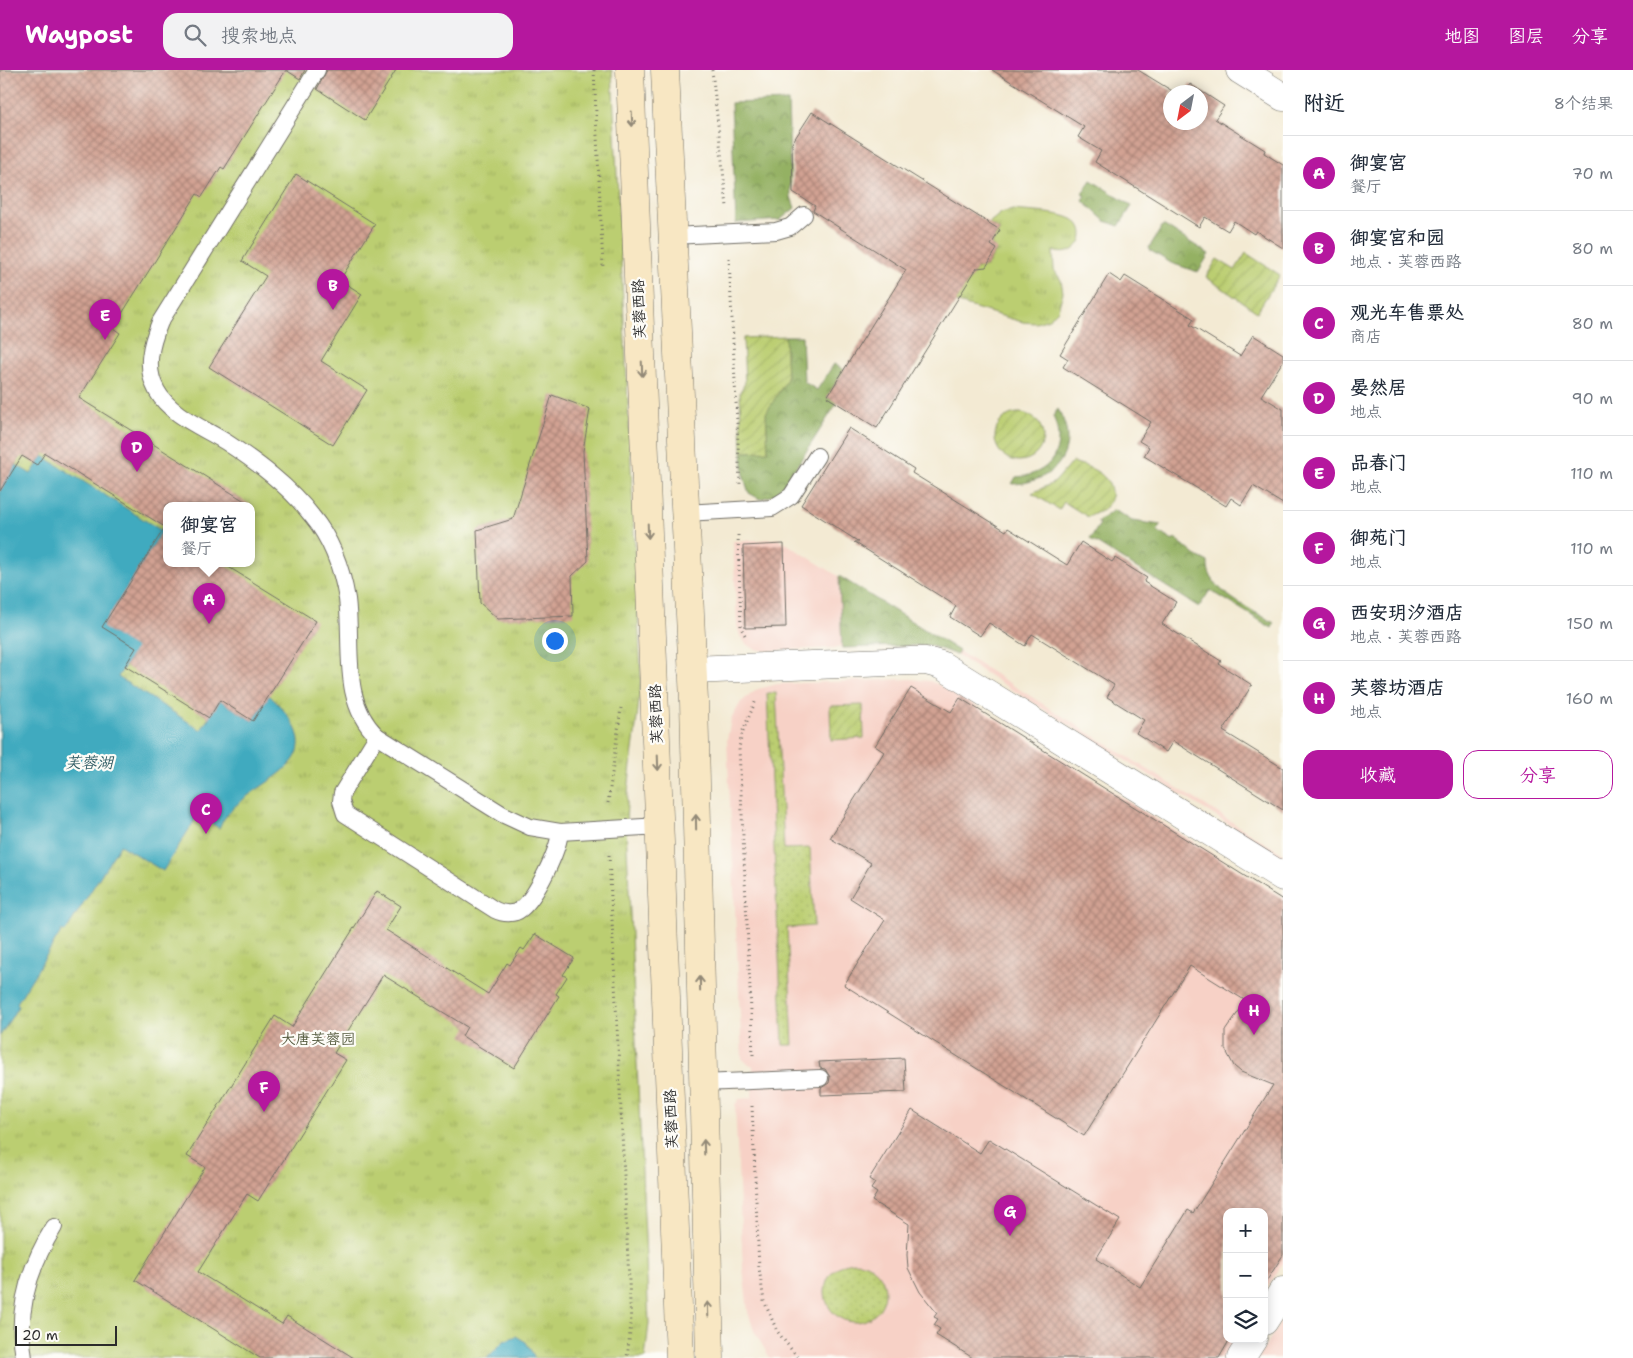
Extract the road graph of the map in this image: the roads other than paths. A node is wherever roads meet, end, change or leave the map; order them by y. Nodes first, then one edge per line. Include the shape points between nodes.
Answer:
1 (317, 70) edge
2 (630, 70) edge
3 (664, 70) edge
4 (1240, 70) edge
5 (1283, 97) edge
6 (804, 215) dead end
7 (672, 236) junction
8 (817, 456) dead end
9 (685, 514) junction
10 (692, 670) junction
11 (377, 736) junction
12 (660, 826) junction
13 (560, 832) junction
14 (1283, 877) edge
15 (820, 1078) dead end
16 (702, 1082) junction
17 (54, 1227) dead end
18 (1283, 1290) edge
19 (1268, 1314) edge
20 (1250, 1343) edge
21 (682, 1356) edge
22 (24, 1358) edge
23 (710, 1358) edge
24 (1241, 1358) edge

1 - 11 lane via 160,322 149,367 157,392 167,404 277,480 297,498 327,537 337,558 347,599 352,690 363,720
2 -> 12 main road, 芙蓉西路
3 - 7 main road
4 - 5 street
6 - 7 lane via 782,230
7 - 9 main road
8 - 9 lane via 799,485 782,504 772,508
9 - 10 main road
10 - 14 street via 911,661 941,665
16 -> 10 main road
11 - 13 lane via 515,822
11 - 13 lane via 342,793 341,806 345,814 495,910 508,913 524,906 551,862
12 - 13 lane
12 - 21 main road, 芙蓉西路
15 - 16 lane
23 -> 16 main road
17 - 22 lane via 33,1268 25,1296 22,1325
18 - 19 street
20 - 24 street

